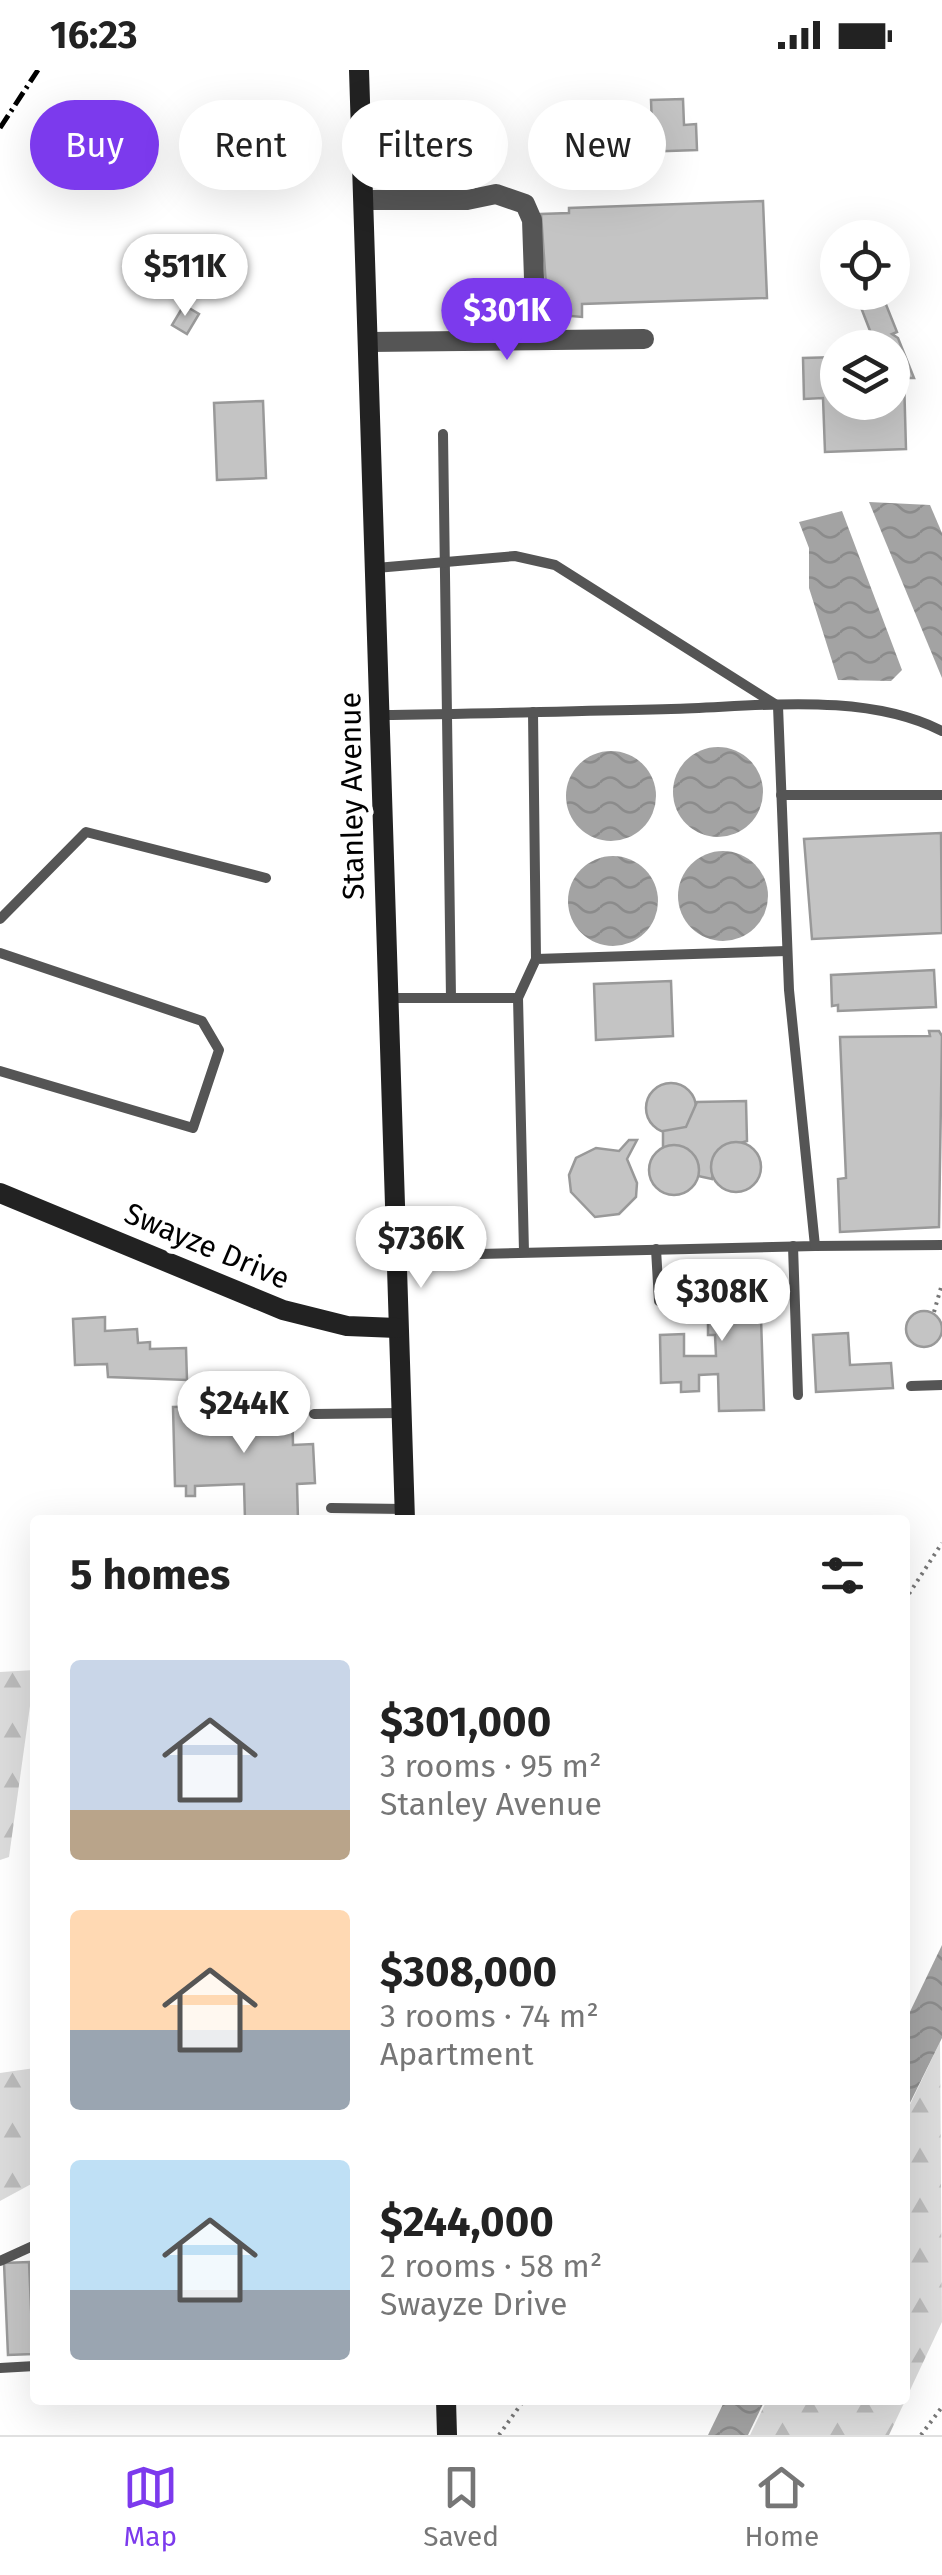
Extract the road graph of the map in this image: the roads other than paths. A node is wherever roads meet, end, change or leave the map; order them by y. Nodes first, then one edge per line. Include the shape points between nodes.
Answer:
1 (359, 70) edge
2 (364, 200) junction
3 (536, 336) junction
4 (644, 339) dead end
5 (369, 342) junction
6 (443, 434) dead end
7 (444, 562) junction
8 (376, 568) junction
9 (778, 706) junction
10 (533, 712) junction
11 (446, 714) junction
12 (380, 715) junction
13 (942, 732) edge
14 (942, 794) edge
15 (781, 795) junction
16 (266, 878) dead end
17 (0, 919) edge
18 (787, 950) junction
19 (0, 953) edge
20 (536, 959) junction
21 (387, 998) junction
22 (450, 998) junction
23 (518, 998) junction
24 (0, 1071) edge
25 (0, 1193) edge
26 (942, 1245) edge
27 (793, 1246) junction
28 (815, 1246) junction
29 (656, 1249) junction
30 (524, 1252) junction
31 (396, 1256) junction
32 (660, 1300) dead end
33 (397, 1328) junction
34 (942, 1385) edge
35 (911, 1386) dead end
36 (798, 1394) dead end
37 (401, 1412) junction
38 (314, 1414) dead end
39 (330, 1508) dead end
40 (405, 1515) edge
41 (30, 2250) edge
42 (0, 2261) edge
43 (0, 2351) edge
44 (30, 2366) edge
45 (0, 2368) edge
46 (446, 2405) edge
47 (447, 2435) edge

1 - 2 main road, Stanley Avenue
2 - 3 street via 496,194 525,204 532,220
2 - 5 main road, Stanley Avenue
3 - 4 street
3 - 5 street
5 - 8 main road, Stanley Avenue
6 - 7 lane
7 - 8 lane
7 - 9 lane via 515,556 556,565
7 - 11 lane
8 - 12 main road, Stanley Avenue
9 - 10 lane
9 - 13 lane via 877,710
9 - 15 lane
10 - 11 lane
10 - 20 lane
11 - 12 lane
11 - 22 lane
12 - 21 main road, Stanley Avenue
14 - 15 lane
15 - 18 lane
16 - 17 lane via 86,832
18 - 20 lane
18 - 28 lane
19 - 24 lane via 202,1021 218,1050 193,1128
20 - 23 lane
21 - 22 lane
21 - 31 main road, Stanley Avenue
22 - 23 lane
23 - 30 lane
25 - 33 main road, Swayze Drive via 283,1310 347,1326
26 - 28 lane
27 - 28 lane
27 - 29 lane
27 - 36 lane
29 - 30 lane
29 - 32 lane
30 - 31 lane
31 - 33 main road, Stanley Avenue
33 - 37 main road, Stanley Avenue
34 - 35 lane
37 - 38 lane
37 - 40 main road, Stanley Avenue
39 - 40 lane
41 - 42 lane
43 - 45 lane
44 - 45 lane
46 - 47 main road

